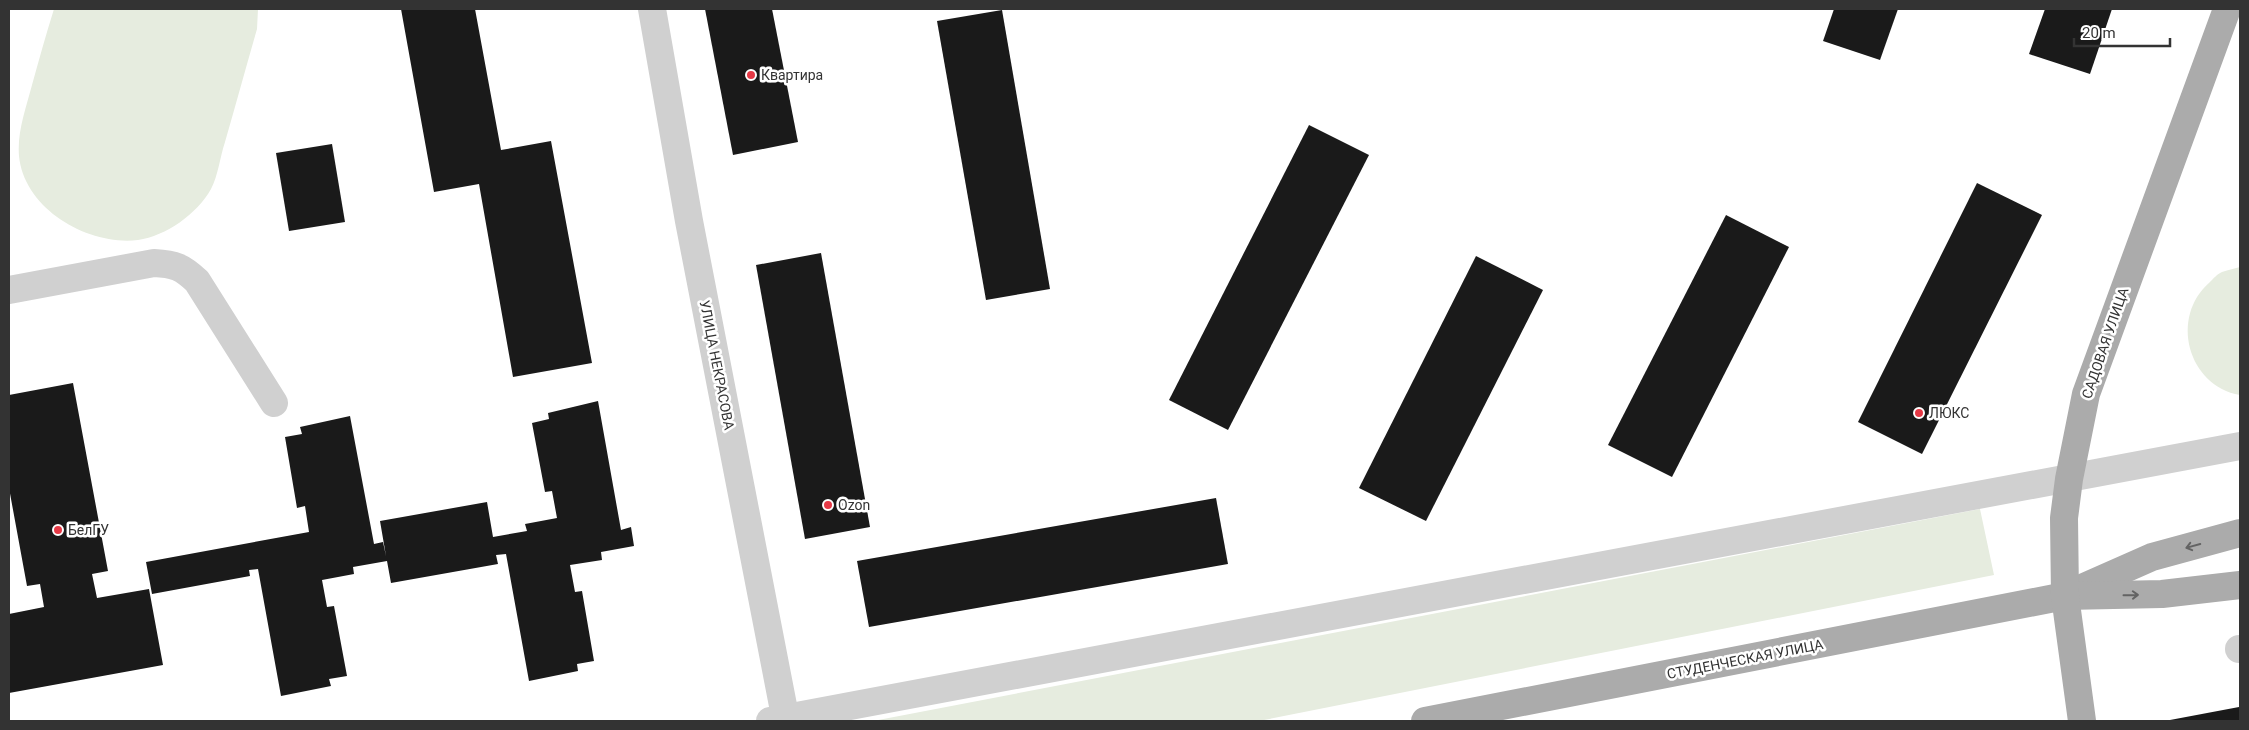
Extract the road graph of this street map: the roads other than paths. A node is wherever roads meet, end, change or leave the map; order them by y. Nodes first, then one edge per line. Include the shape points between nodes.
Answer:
1 (652, 9) edge
2 (2227, 9) edge
3 (9, 290) edge
4 (274, 403) dead end
5 (2240, 446) edge
6 (2069, 479) junction
7 (2240, 534) edge
8 (2240, 584) edge
9 (2065, 596) junction
10 (780, 720) edge
11 (1425, 721) edge
12 (2082, 721) edge

1 - 10 street, УЛИЦА НЕКРАСОВА
2 - 6 main road, САДОВАЯ УЛИЦА via 2086,394
3 - 4 street via 154,263 169,263 183,268 197,281
5 - 6 street
6 - 9 main road, САДОВАЯ УЛИЦА via 2064,518
6 - 10 street
7 -> 9 main road, СТУДЕНЧЕСКАЯ УЛИЦА via 2152,557
9 -> 8 main road, СТУДЕНЧЕСКАЯ УЛИЦА via 2162,594
9 - 11 main road, СТУДЕНЧЕСКАЯ УЛИЦА
9 - 12 main road, САДОВАЯ УЛИЦА

